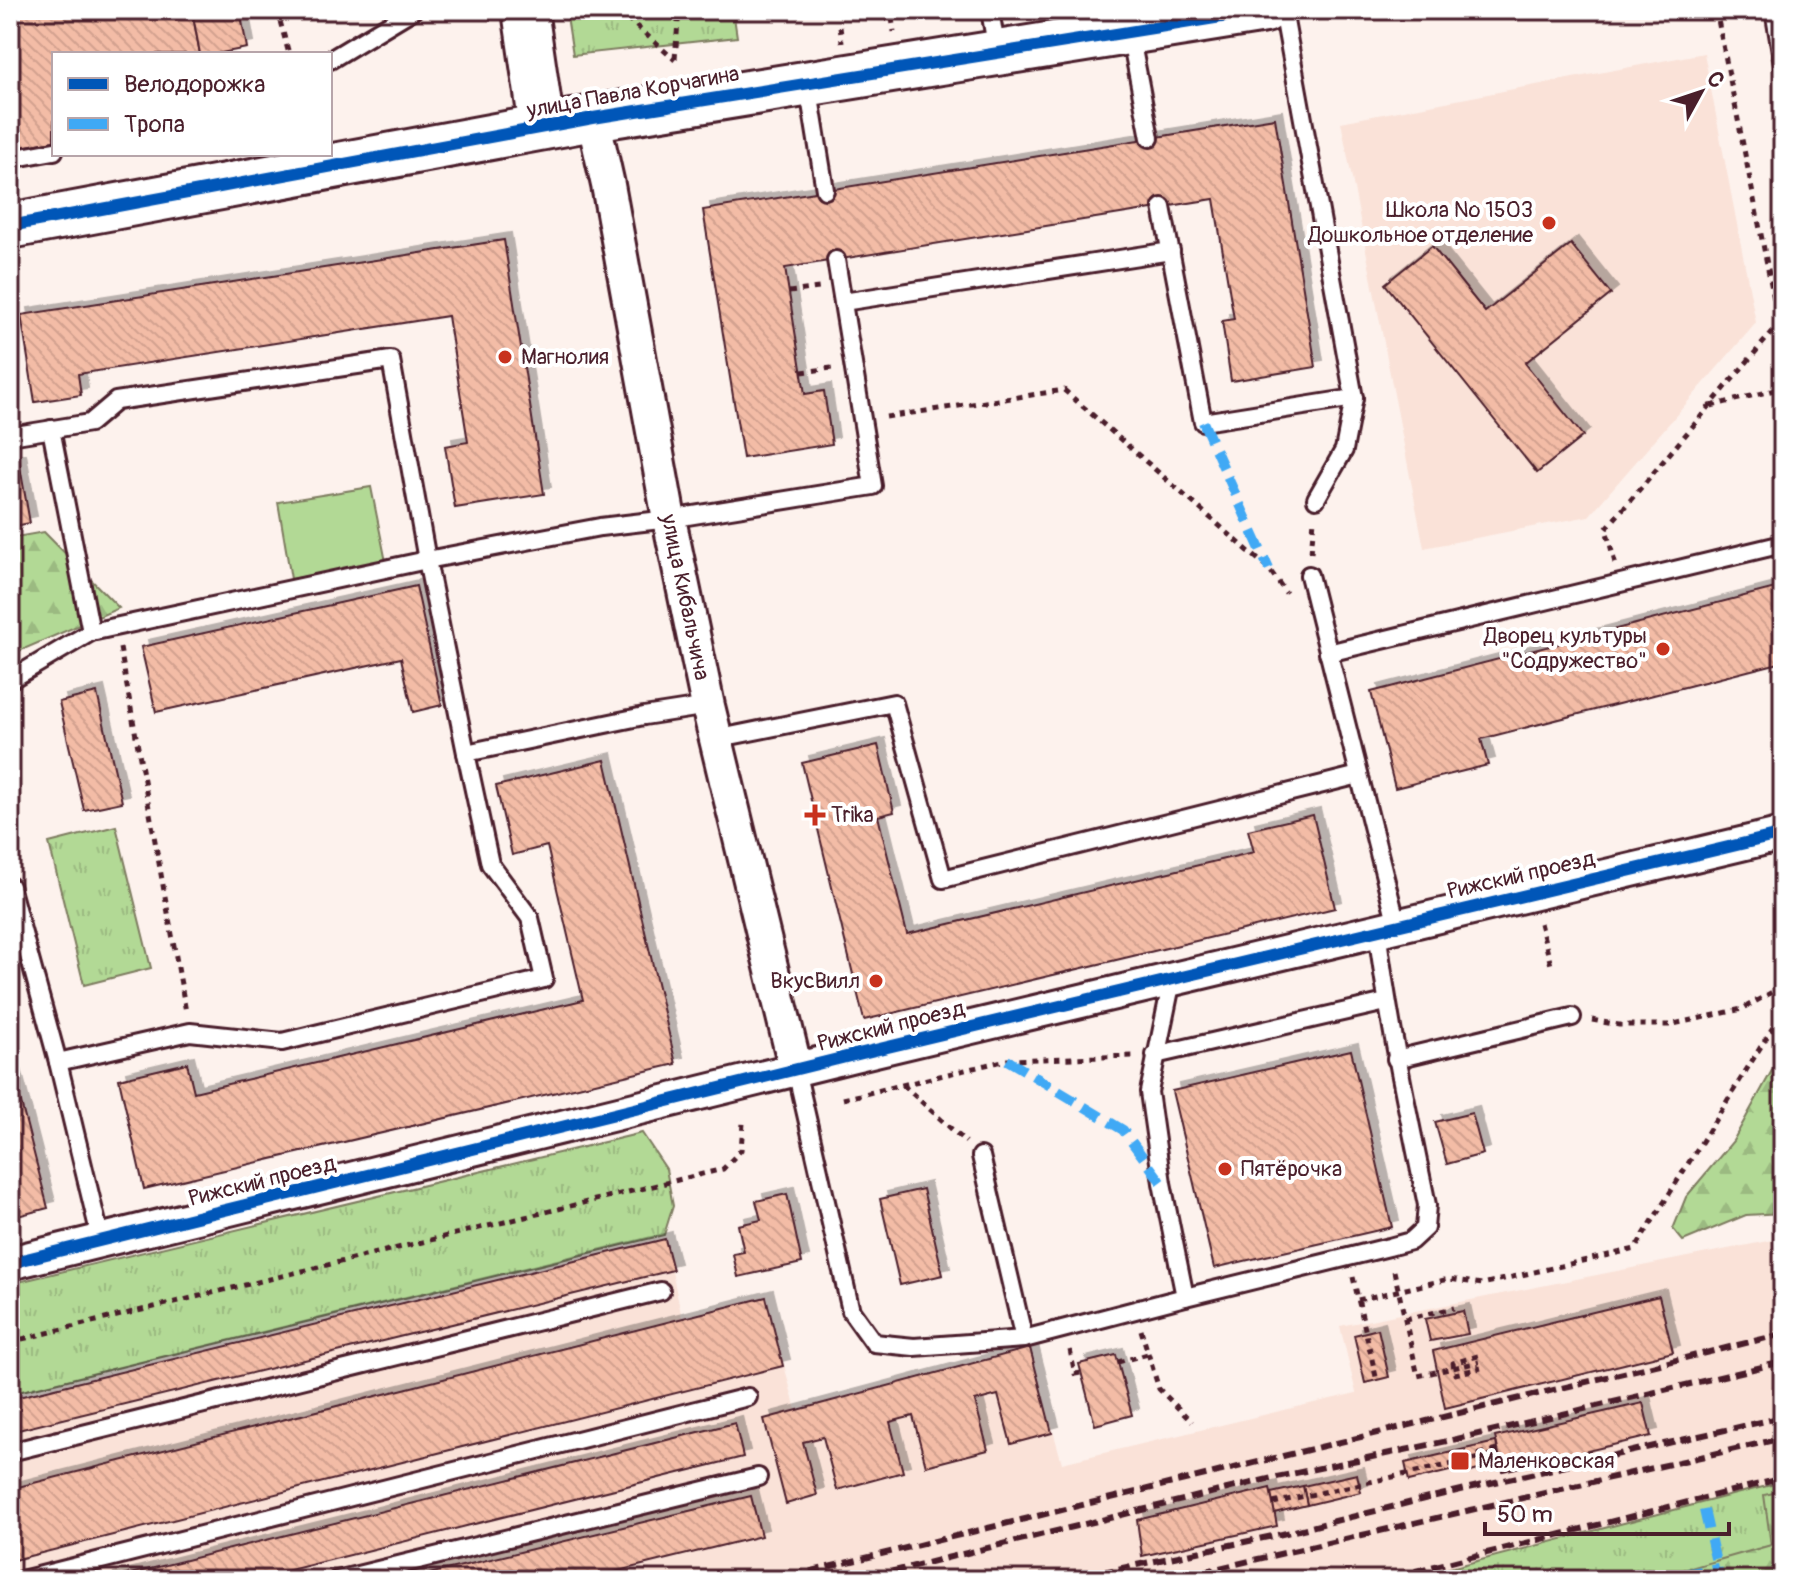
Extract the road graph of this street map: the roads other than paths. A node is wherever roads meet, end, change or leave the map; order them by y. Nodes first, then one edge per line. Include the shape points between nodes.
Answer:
1 (413, 10) edge
2 (525, 10) edge
3 (990, 10) edge
4 (1265, 10) edge
5 (1283, 10) edge
6 (1774, 10) edge
7 (1130, 32) junction
8 (997, 53) junction
9 (332, 59) edge
10 (1783, 64) edge
11 (808, 83) junction
12 (593, 118) junction
13 (542, 127) junction
14 (1150, 138) dead end
15 (52, 151) edge
16 (10, 159) edge
17 (309, 162) edge
18 (825, 190) dead end
19 (1162, 207) dead end
20 (10, 226) edge
21 (1171, 251) junction
22 (836, 260) dead end
23 (843, 302) junction
24 (1354, 398) junction
25 (51, 429) junction
26 (10, 436) edge
27 (1316, 499) road end
28 (669, 519) junction
29 (1783, 544) edge
30 (427, 560) junction
31 (1309, 575) road end
32 (91, 632) junction
33 (1328, 653) junction
34 (10, 680) edge
35 (708, 706) junction
36 (715, 739) junction
37 (466, 753) junction
38 (1359, 775) junction
39 (1783, 834) edge
40 (10, 873) edge
41 (10, 886) edge
42 (1387, 927) junction
43 (1172, 980) junction
44 (1386, 1002) junction
45 (1572, 1017) road end
46 (1155, 1055) junction
47 (1396, 1059) junction
48 (58, 1062) junction
49 (796, 1070) junction
50 (981, 1156) road end
51 (101, 1240) junction
52 (10, 1263) edge
53 (661, 1291) dead end
54 (1185, 1297) junction
55 (1024, 1339) junction
56 (748, 1397) dead end
57 (10, 1452) edge
58 (758, 1477) dead end
59 (22, 1580) edge
60 (337, 1580) edge

1 - 9 lane
2 - 13 street
3 - 8 lane
4 - 7 street, улица Павла Корчагина
5 - 24 lane
6 - 10 lane
7 - 8 street, улица Павла Корчагина
7 - 14 lane
8 - 11 street, улица Павла Корчагина
11 - 12 street, улица Павла Корчагина
11 - 18 lane
12 - 13 street, улица Павла Корчагина
12 - 28 street, улица Кибальчича
13 - 17 street, улица Павла Корчагина
15 - 16 lane
17 - 20 street, улица Павла Корчагина
19 - 21 lane
21 - 23 lane
21 - 24 lane via 1203,422
22 - 23 lane
23 - 28 lane via 873,486
24 - 27 lane via 1344,450
25 - 26 lane
25 - 30 lane via 90,423 116,401 391,360
25 - 32 lane
28 - 30 lane
28 - 35 street, улица Кибальчича
29 - 33 lane
30 - 32 lane
30 - 37 lane
31 - 33 lane
32 - 34 lane
33 - 38 lane
35 - 36 street, улица Кибальчича
35 - 37 lane
36 - 38 lane via 894,703 943,879
36 - 49 street, улица Кибальчича
37 - 48 lane via 490,864 530,918 544,979 282,1042 190,1032
38 - 42 lane
39 - 42 street, Рижский проезд
40 - 41 lane
41 - 48 lane
42 - 43 street, Рижский проезд
42 - 44 lane
43 - 46 lane
43 - 49 street, Рижский проезд
44 - 46 lane
44 - 47 lane
45 - 47 lane
46 - 54 lane via 1149,1092
47 - 54 lane via 1427,1205 1425,1228 1411,1241
48 - 51 lane
49 - 51 street, Рижский проезд
49 - 55 lane via 851,1311 874,1343 914,1347
50 - 55 lane
51 - 52 street, Рижский проезд
53 - 57 lane
54 - 55 lane
56 - 59 lane
58 - 60 lane

